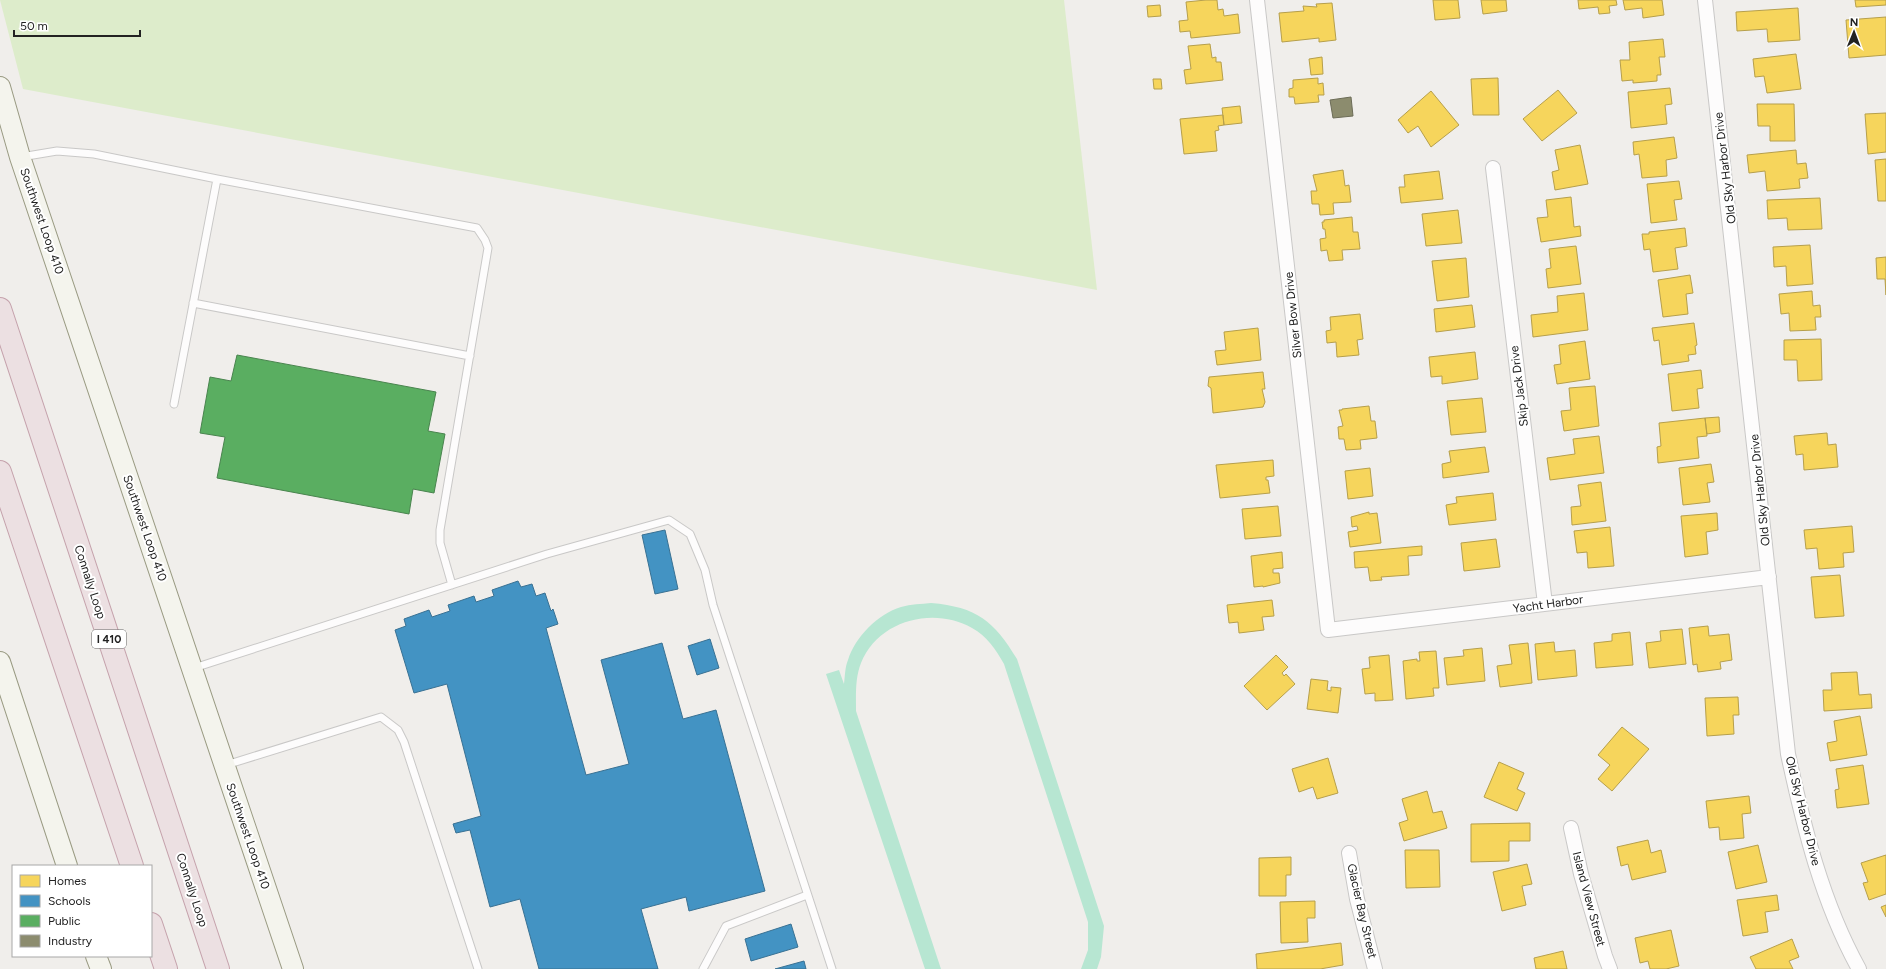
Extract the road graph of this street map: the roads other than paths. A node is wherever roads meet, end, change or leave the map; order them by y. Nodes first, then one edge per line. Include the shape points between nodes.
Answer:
1 (1258, 0) edge
2 (1706, 0) edge
3 (0, 87) edge
4 (20, 157) junction
5 (1493, 168) dead end
6 (217, 179) junction
7 (193, 303) junction
8 (0, 309) edge
9 (470, 356) junction
10 (174, 404) dead end
11 (0, 472) edge
12 (1769, 577) junction
13 (452, 585) junction
14 (1545, 604) junction
15 (1328, 630) joint
16 (0, 662) edge
17 (192, 669) junction
18 (224, 766) junction
19 (1571, 828) dead end
20 (1349, 853) dead end
21 (67, 865) edge
22 (132, 865) edge
23 (807, 895) junction
24 (152, 927) edge
25 (96, 957) edge
26 (101, 969) edge
27 (166, 969) edge
28 (218, 969) edge
29 (293, 969) edge
30 (478, 969) edge
31 (703, 969) edge
32 (832, 969) edge
33 (1375, 969) edge
34 (1610, 969) edge
35 (1859, 969) edge

1 - 15 street, Silver Bow Drive
2 - 12 street, Old Sky Harbor Drive
3 - 4 main road, Southwest Loop 410
4 - 6 lane via 57,151 94,154
4 - 17 main road, Southwest Loop 410
5 - 14 street, Skip Jack Drive
6 - 7 lane
6 - 9 lane via 477,228 488,248
7 - 9 lane
7 - 10 lane
8 - 28 highway, Connally Loop / I 410
9 - 13 lane via 440,530 440,543
11 - 22 highway
12 - 14 street, Yacht Harbor
12 - 35 street, Old Sky Harbor Drive via 1788,754 1805,831 1824,892
13 - 17 lane
13 - 23 lane via 546,554 669,520 690,534 705,570
14 - 15 street, Yacht Harbor
16 - 21 main road
17 - 18 main road, Southwest Loop 410
18 - 29 main road, Southwest Loop 410
18 - 30 lane via 380,717 398,730
19 - 34 street, Island View Street via 1581,874
20 - 33 street, Glacier Bay Street via 1357,899
23 - 31 lane via 726,926
23 - 32 lane
24 - 27 highway
25 - 26 main road

